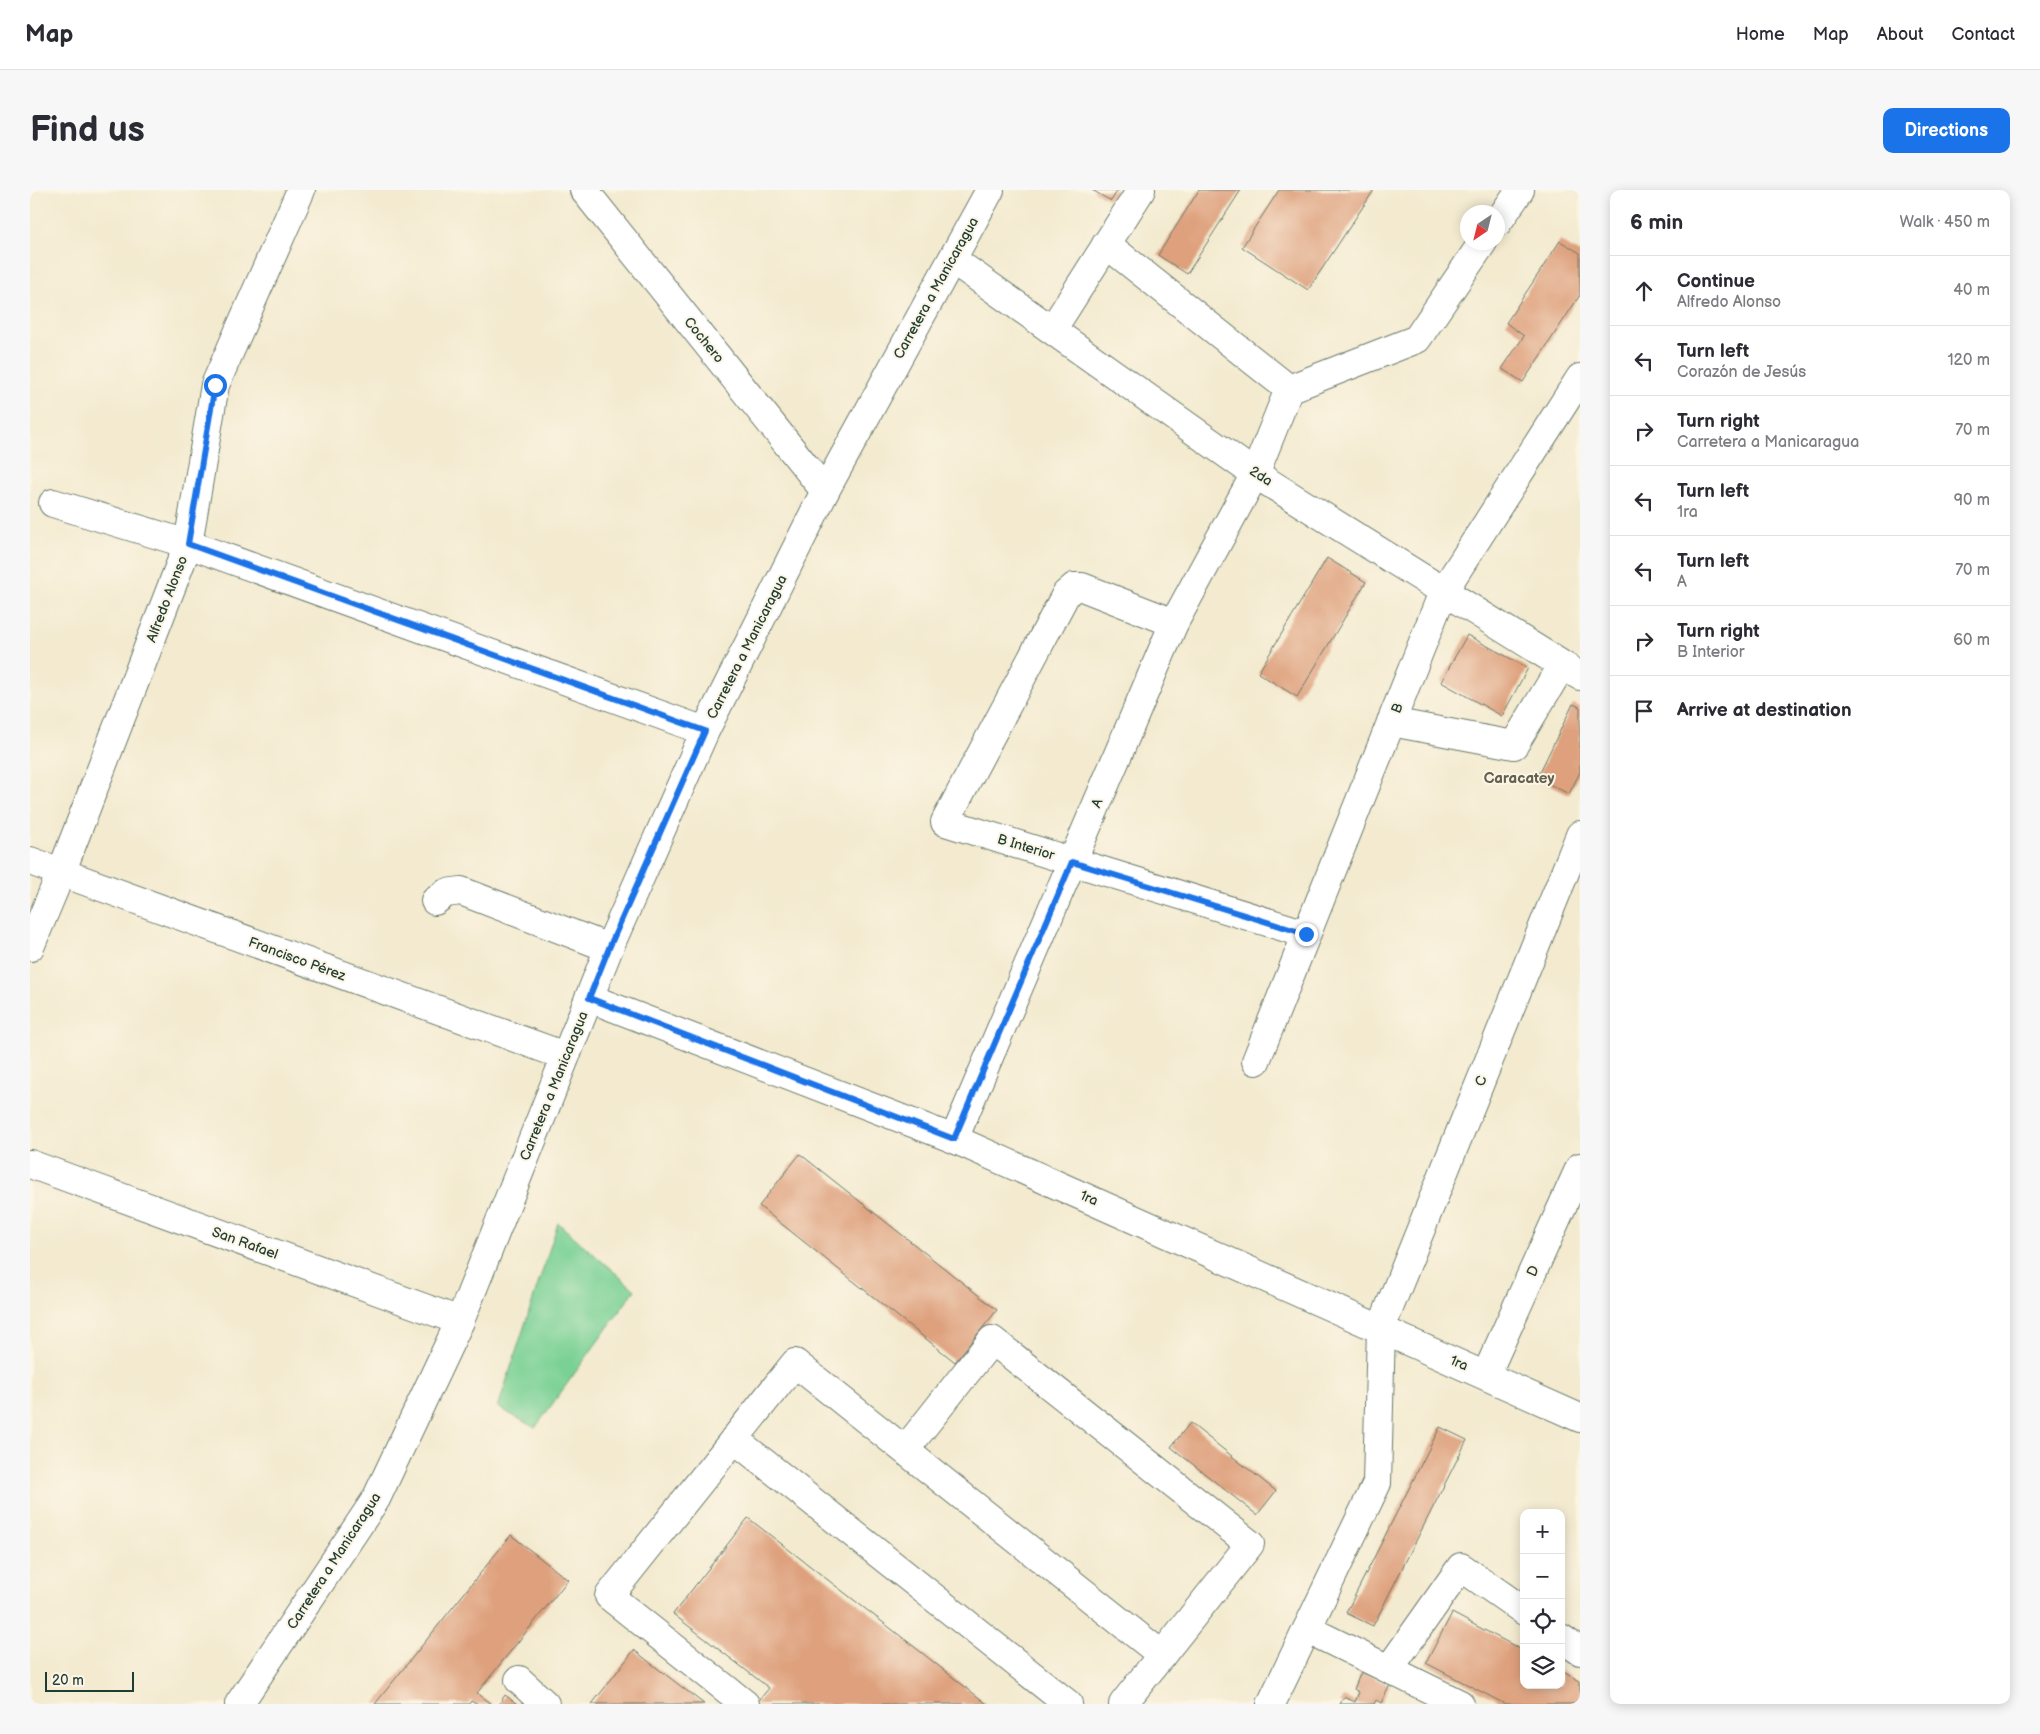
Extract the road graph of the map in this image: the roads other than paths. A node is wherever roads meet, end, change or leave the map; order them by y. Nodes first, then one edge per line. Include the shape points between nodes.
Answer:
1 (301, 190) edge
2 (584, 190) edge
3 (990, 190) edge
4 (1141, 190) edge
5 (1520, 190) edge
6 (1505, 212) edge
7 (1106, 244) junction
8 (1478, 250) edge
9 (953, 260) junction
10 (1052, 330) junction
11 (1580, 378) edge
12 (1290, 388) junction
13 (1256, 474) junction
14 (825, 491) junction
15 (53, 503) dead end
16 (188, 544) junction
17 (1443, 592) junction
18 (1174, 623) junction
19 (1571, 670) edge
20 (1391, 722) junction
21 (705, 731) junction
22 (1580, 835) edge
23 (30, 860) edge
24 (1072, 862) junction
25 (61, 873) junction
26 (434, 900) dead end
27 (1306, 934) junction
28 (30, 947) edge
29 (609, 948) junction
30 (589, 998) junction
31 (565, 1056) junction
32 (1256, 1061) dead end
33 (954, 1139) junction
34 (30, 1164) edge
35 (1580, 1168) edge
36 (460, 1321) junction
37 (1381, 1328) junction
38 (1486, 1375) junction
39 (1580, 1418) edge
40 (734, 1439) junction
41 (905, 1450) junction
42 (1520, 1608) edge
43 (1307, 1629) junction
44 (1565, 1641) edge
45 (1580, 1651) edge
46 (1162, 1655) junction
47 (1389, 1669) junction
48 (520, 1680) dead end
49 (239, 1704) edge
50 (545, 1704) edge
51 (745, 1704) edge
52 (1068, 1704) edge
53 (1124, 1704) edge
54 (1271, 1704) edge
55 (1460, 1704) edge

1 - 16 street, Alfredo Alonso via 215,385
2 - 14 street, Cochero
3 - 9 street, Carretera a Manicaragua
4 - 7 street
5 - 6 street
7 - 10 street
7 - 12 street
8 - 12 street via 1417,339
9 - 10 street, 2da
9 - 14 street, Carretera a Manicaragua
10 - 13 street, 2da
11 - 17 street, B
12 - 13 street, A
13 - 17 street, 2da
13 - 18 street, A
14 - 21 street, Carretera a Manicaragua
15 - 16 street
16 - 21 street
16 - 25 street, Alfredo Alonso
17 - 19 street, 2da
17 - 20 street, B
18 - 24 street, A
18 - 24 street, B Interior via 1074,587 1066,594 945,822
19 - 20 street via 1514,745
20 - 27 street, B
21 - 29 street, Carretera a Manicaragua
22 - 37 street, C
23 - 25 street, Francisco Pérez
24 - 27 street, B Interior
24 - 33 street, A
25 - 28 street, Alfredo Alonso
25 - 31 street, Francisco Pérez
26 - 29 street via 446,893 461,891
27 - 32 street, B
29 - 30 street, Carretera a Manicaragua
30 - 31 street, Carretera a Manicaragua
30 - 33 street, 1ra
31 - 36 street, Carretera a Manicaragua
33 - 37 street, 1ra
34 - 36 street, San Rafael
35 - 38 street, D
36 - 49 street, Carretera a Manicaragua via 376,1499
37 - 38 street, 1ra
37 - 43 street via 1377,1483
38 - 39 street, 1ra
40 - 41 street via 795,1363
40 - 51 street via 609,1596
40 - 52 street
41 - 46 street
41 - 46 street via 992,1340 1250,1544
42 - 47 street via 1461,1567
43 - 47 street
43 - 54 street
44 - 45 street
46 - 53 street
47 - 55 street
48 - 50 street

